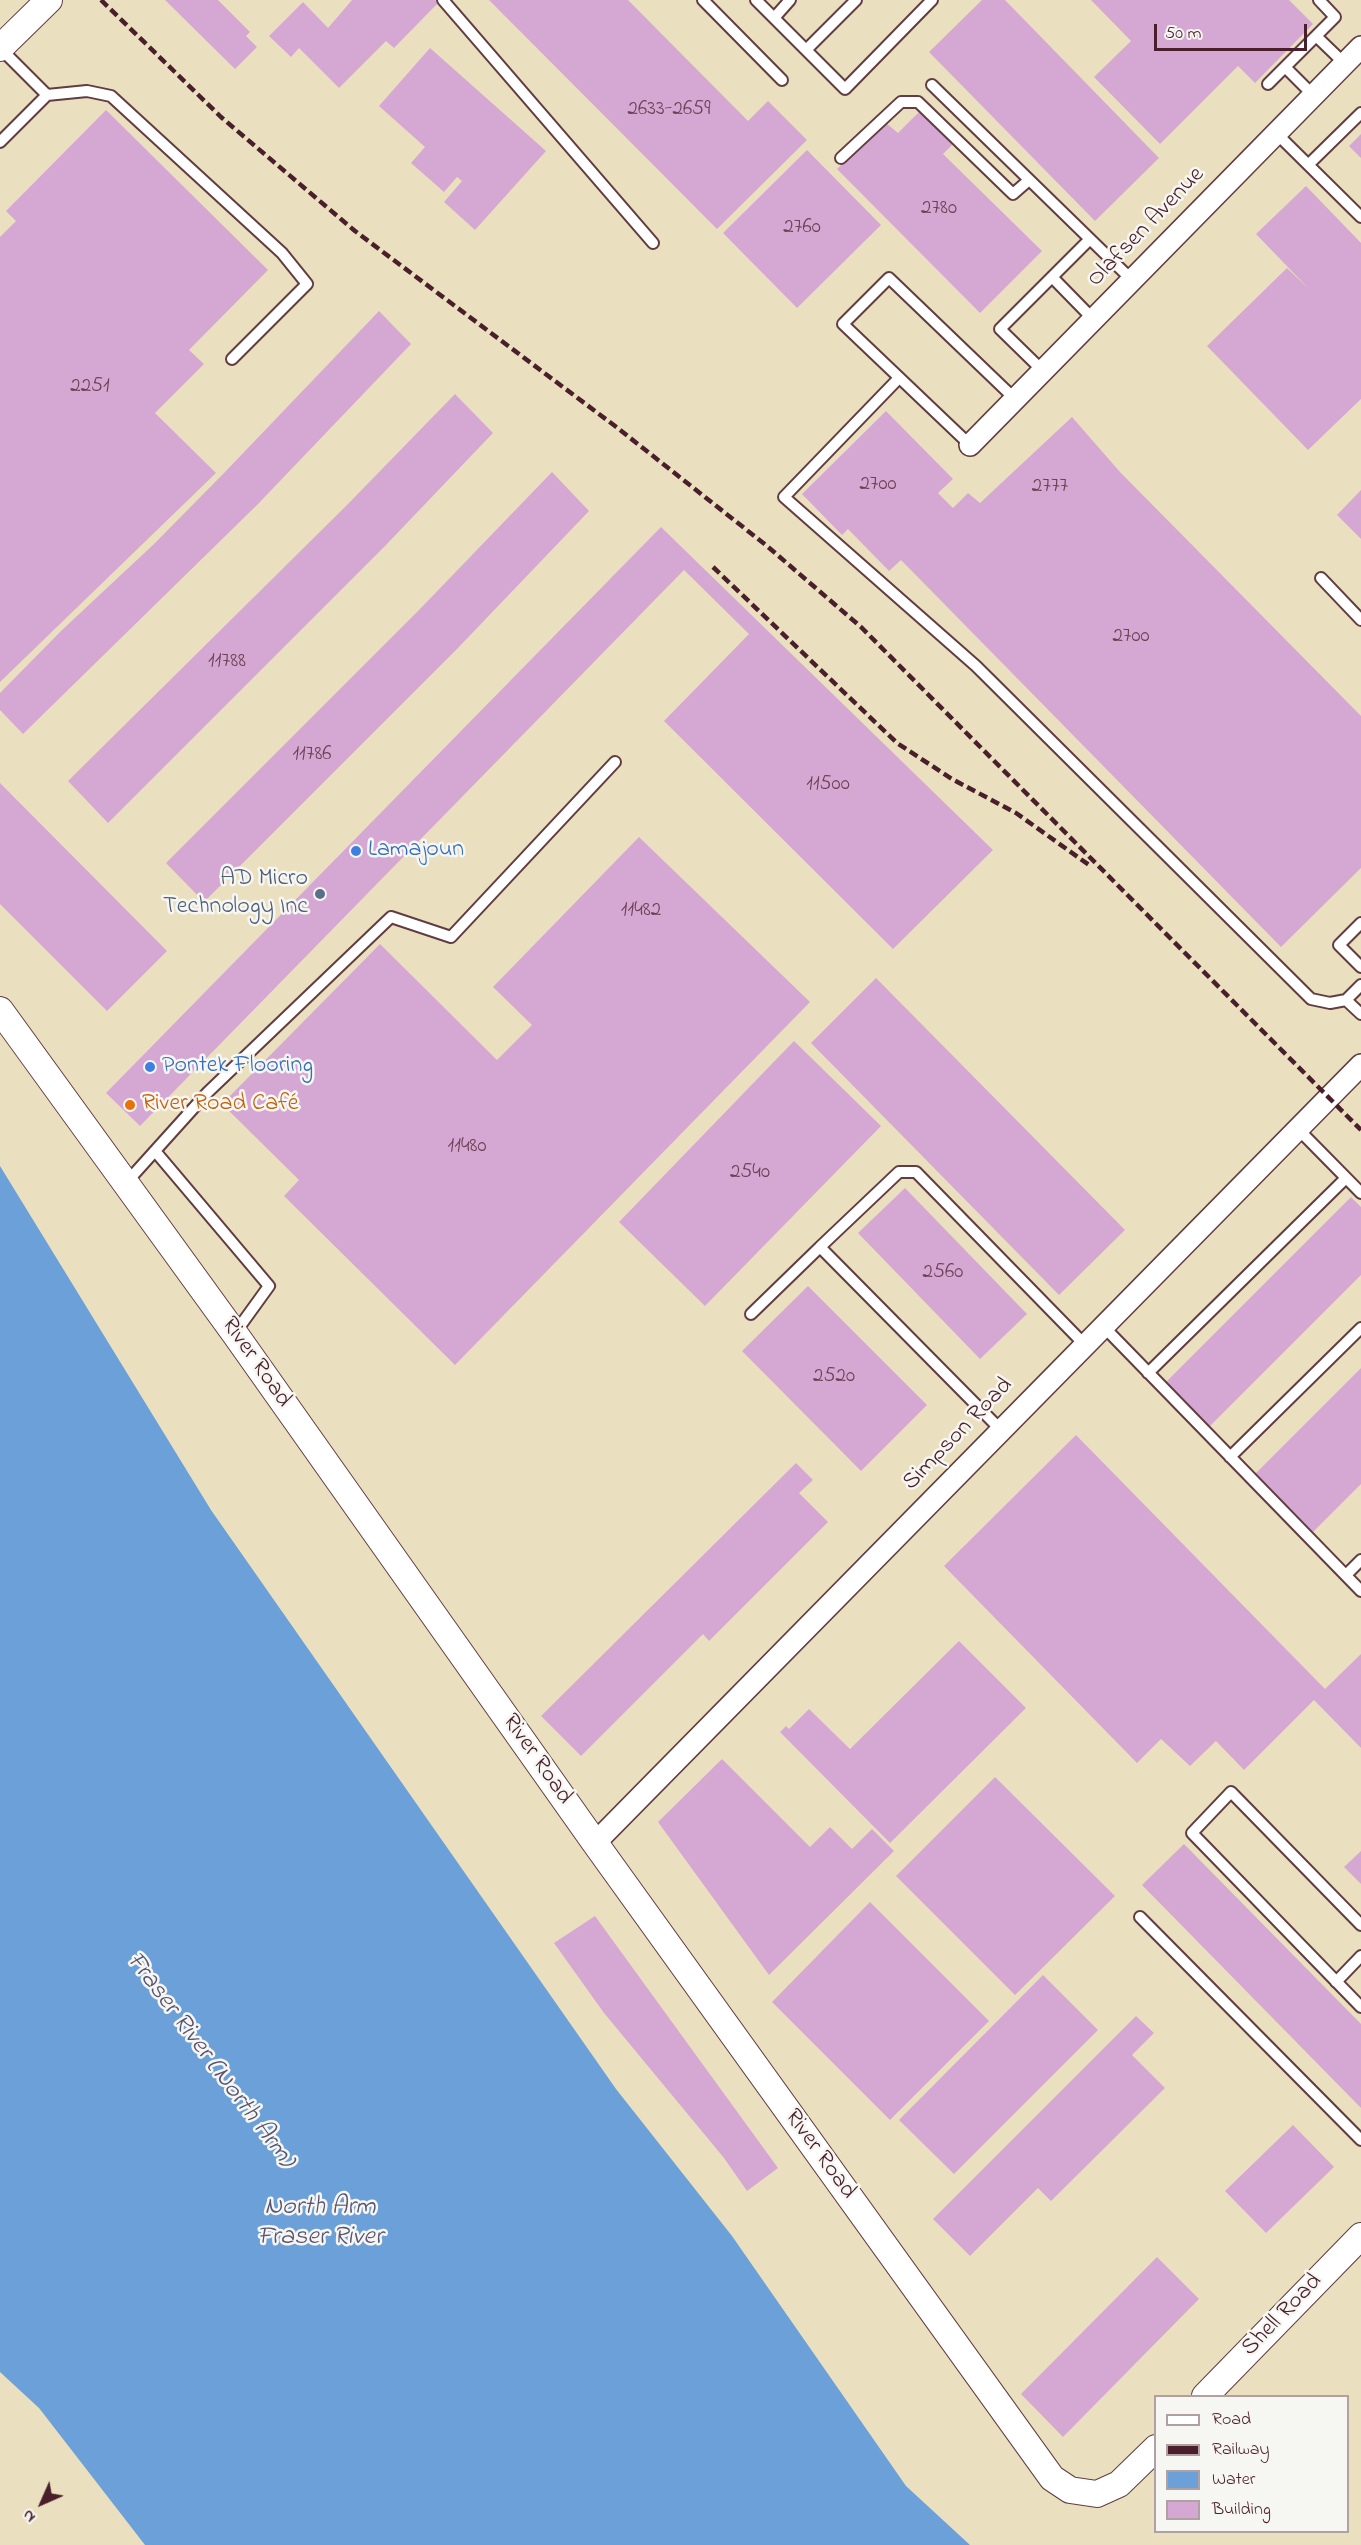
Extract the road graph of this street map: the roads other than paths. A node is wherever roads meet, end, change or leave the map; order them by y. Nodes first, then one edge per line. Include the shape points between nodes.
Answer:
1 (49, 0) edge
2 (443, 0) edge
3 (703, 0) edge
4 (756, 0) edge
5 (790, 0) edge
6 (856, 0) edge
7 (932, 0) edge
8 (1319, 0) edge
9 (774, 18) junction
10 (1316, 36) junction
11 (1361, 46) edge
12 (0, 48) edge
13 (806, 50) junction
14 (1344, 63) junction
15 (1285, 67) junction
16 (782, 80) dead end
17 (1268, 84) dead end
18 (932, 85) dead end
19 (1313, 95) junction
20 (47, 96) junction
21 (1361, 113) edge
22 (1276, 133) junction
23 (0, 142) edge
24 (841, 158) dead end
25 (1309, 164) junction
26 (1029, 180) junction
27 (1361, 218) edge
28 (1090, 239) junction
29 (653, 243) dead end
30 (1052, 277) junction
31 (1132, 280) junction
32 (1093, 319) junction
33 (232, 359) dead end
34 (1043, 371) junction
35 (899, 378) junction
36 (1015, 399) junction
37 (970, 445) joint
38 (1321, 578) dead end
39 (1361, 620) edge
40 (615, 762) dead end
41 (1361, 923) edge
42 (1361, 967) edge
43 (1361, 985) edge
44 (1346, 1000) junction
45 (0, 1010) edge
46 (1361, 1014) edge
47 (1361, 1065) edge
48 (1298, 1129) junction
49 (155, 1151) junction
50 (1346, 1178) junction
51 (126, 1184) junction
52 (1361, 1193) edge
53 (820, 1247) junction
54 (751, 1314) dead end
55 (1103, 1326) junction
56 (1361, 1328) edge
57 (235, 1334) junction
58 (1084, 1344) junction
59 (1149, 1373) junction
60 (1000, 1430) junction
61 (1230, 1457) junction
62 (1361, 1560) edge
63 (1346, 1575) junction
64 (1361, 1591) edge
65 (596, 1843) junction
66 (1140, 1917) dead end
67 (1361, 1925) edge
68 (1361, 1956) edge
69 (1336, 1982) junction
70 (1361, 2007) edge
71 (1361, 2140) edge
72 (1361, 2236) edge
73 (1207, 2395) edge
74 (1154, 2449) edge

1 - 12 street
2 - 29 lane
3 - 16 lane
4 - 9 lane
5 - 9 lane
6 - 13 lane
7 - 13 lane via 845,89
8 - 10 lane via 1335,17
9 - 13 lane
10 - 14 lane
10 - 15 lane
11 - 14 street, Olafsen Avenue
12 - 20 lane
14 - 19 street, Olafsen Avenue
15 - 17 lane
15 - 19 lane
18 - 26 lane
19 - 22 street, Olafsen Avenue
20 - 23 lane
20 - 33 lane via 87,91 111,96 282,254 307,284
21 - 25 lane
22 - 25 lane
22 - 31 street, Olafsen Avenue
24 - 26 lane via 901,102 918,102 1013,194
25 - 27 lane
26 - 28 lane
28 - 30 lane
28 - 31 lane
30 - 32 lane
30 - 34 lane via 1000,329
31 - 32 street, Olafsen Avenue
32 - 34 street, Olafsen Avenue
34 - 36 street, Olafsen Avenue
35 - 36 lane via 843,324 889,278
35 - 37 lane
35 - 44 lane via 784,497 976,666 1311,999 1330,1004
36 - 37 street, Olafsen Avenue
38 - 39 lane
40 - 49 lane via 451,937 391,917 208,1092
41 - 42 lane via 1339,945
43 - 44 lane
44 - 46 lane
45 - 51 street, River Road
47 - 48 street, Simpson Road
48 - 50 lane
48 - 55 street, Simpson Road
49 - 51 lane
49 - 57 lane via 269,1286
50 - 52 lane
50 - 59 lane
51 - 57 street, River Road
53 - 54 lane
53 - 58 lane via 899,1172 916,1172
53 - 60 lane
55 - 58 street, Simpson Road
55 - 59 lane
56 - 61 lane
57 - 65 street, River Road
58 - 60 street, Simpson Road
59 - 61 lane
60 - 65 street, Simpson Road
61 - 63 lane
62 - 63 lane
63 - 64 lane
65 - 74 street, River Road via 1052,2478 1070,2490 1097,2494 1119,2484
66 - 71 lane
67 - 69 lane via 1231,1792 1192,1833
68 - 69 lane
69 - 70 lane
72 - 73 street, Shell Road

